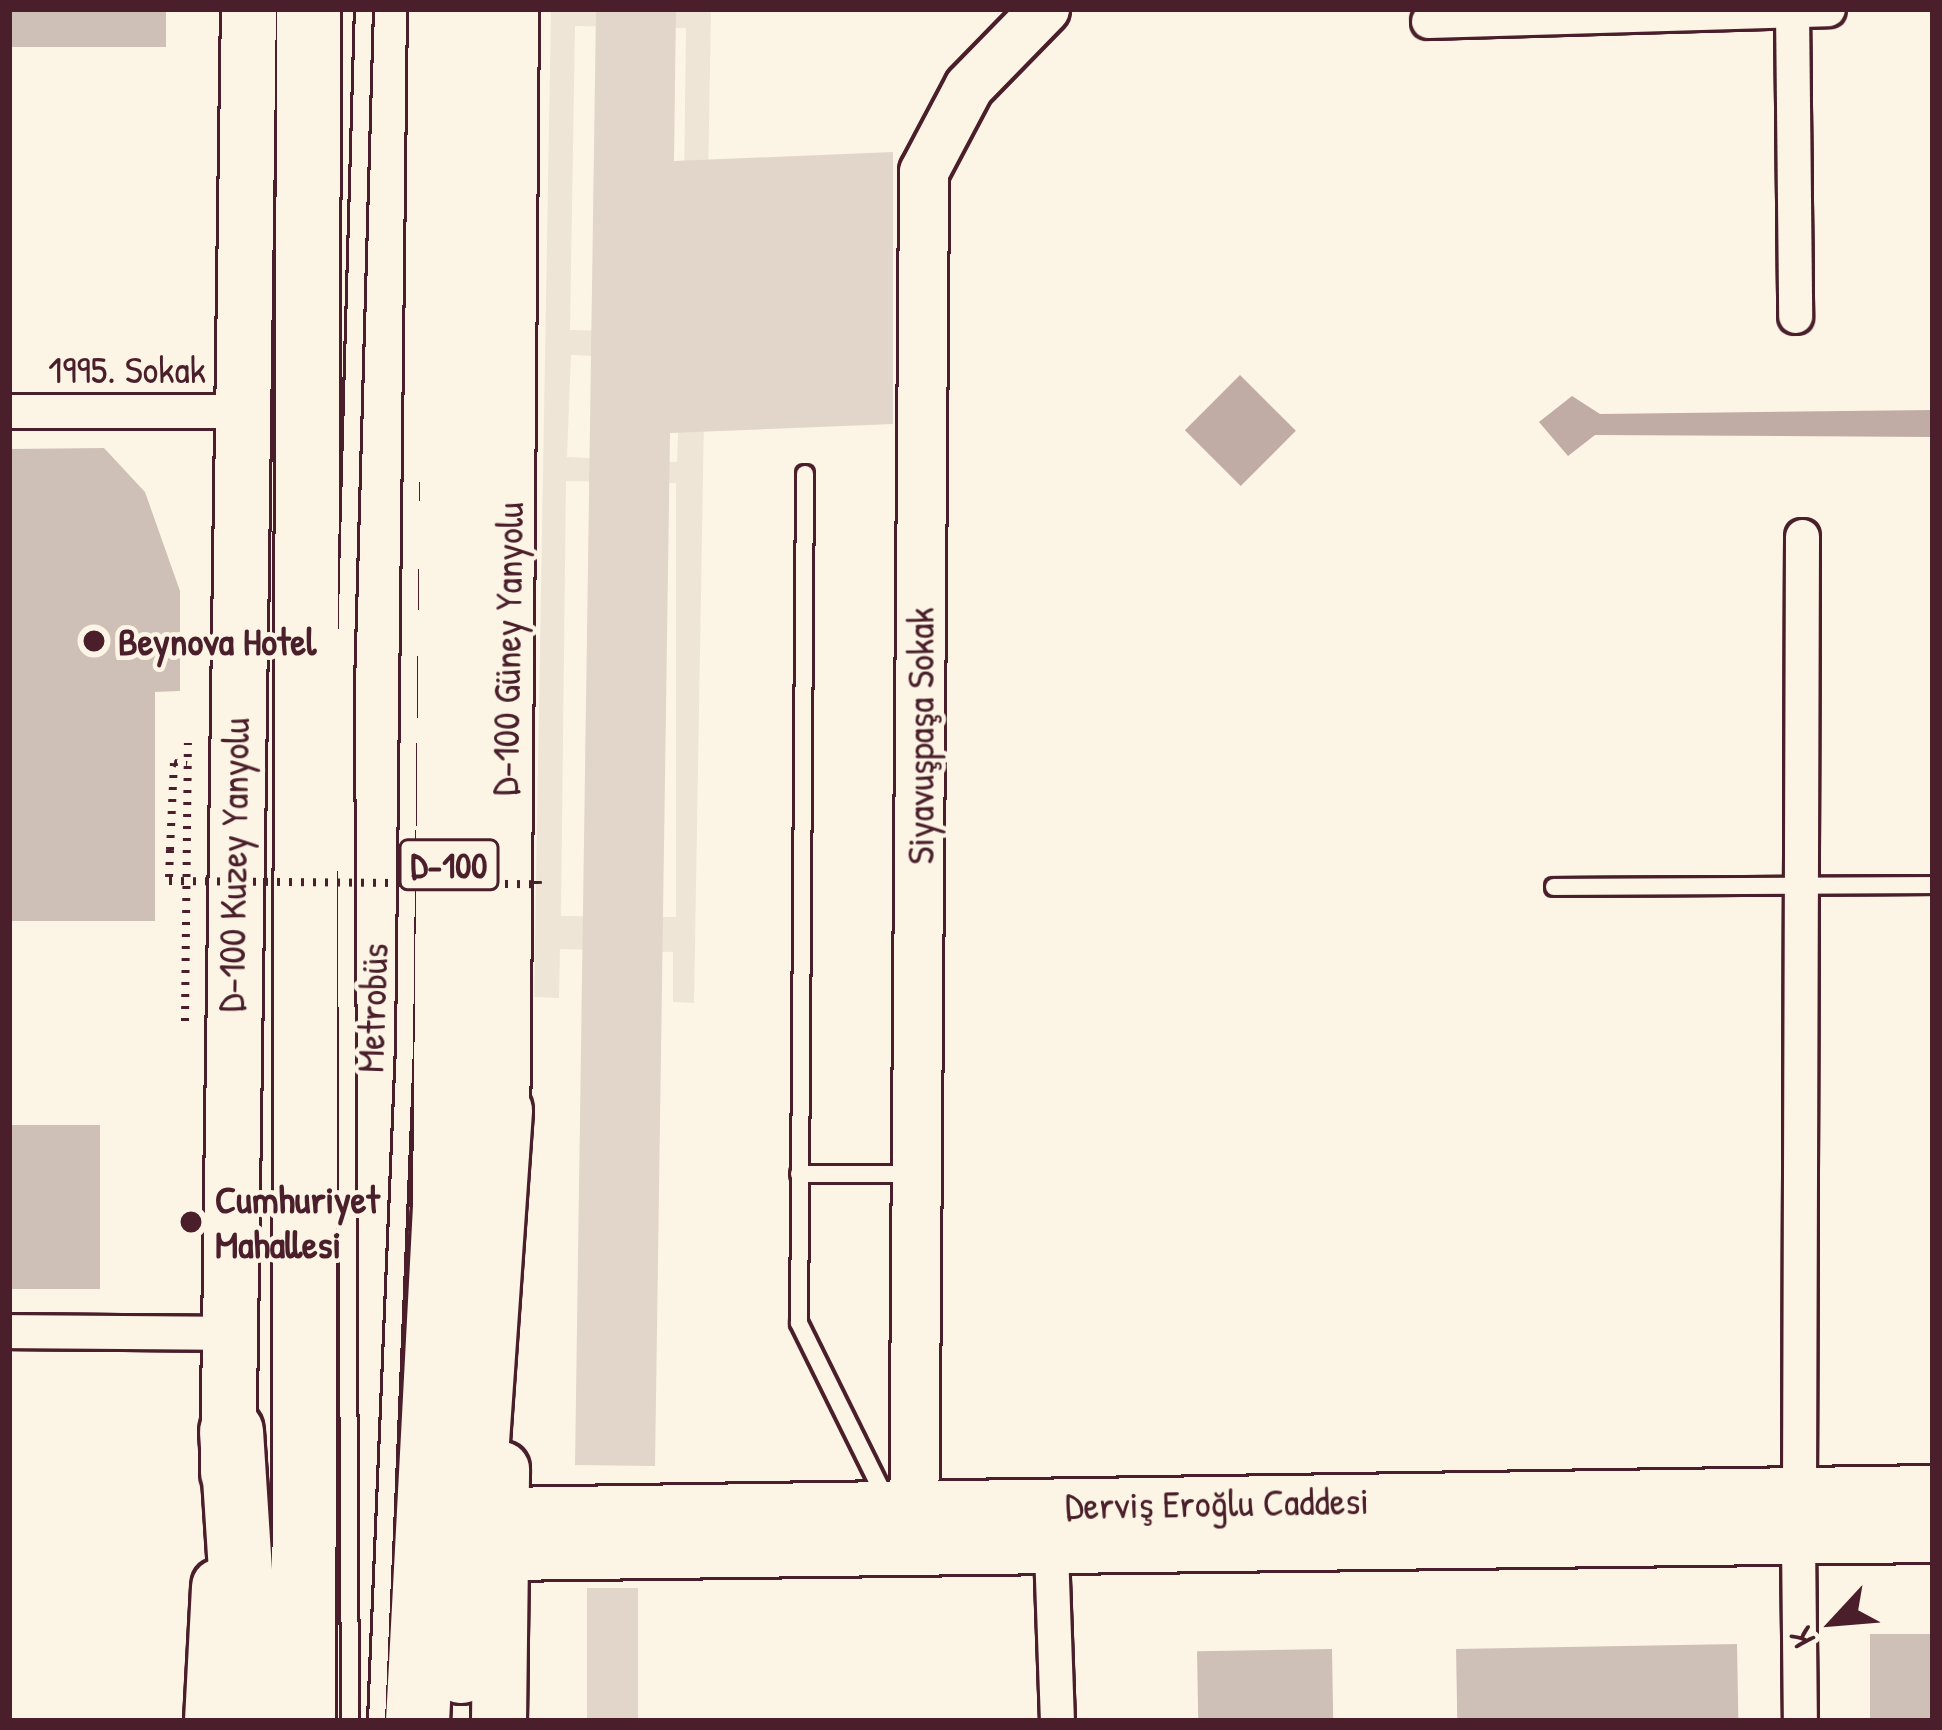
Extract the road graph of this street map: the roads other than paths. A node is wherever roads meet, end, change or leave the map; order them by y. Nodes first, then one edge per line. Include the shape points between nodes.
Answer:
1 (249, 9) edge
2 (308, 9) edge
3 (364, 9) edge
4 (417, 9) edge
5 (455, 9) edge
6 (511, 9) edge
7 (1045, 9) edge
8 (1828, 9) edge
9 (1792, 11) edge
10 (1428, 21) dead end
11 (1795, 316) dead end
12 (9, 411) edge
13 (244, 411) junction
14 (806, 474) dead end
15 (1802, 536) dead end
16 (1933, 885) edge
17 (1554, 887) dead end
18 (1801, 888) junction
19 (500, 1110) junction
20 (800, 1174) junction
21 (917, 1174) junction
22 (9, 1331) edge
23 (230, 1333) junction
24 (231, 1431) junction
25 (1933, 1490) edge
26 (1799, 1492) junction
27 (906, 1520) junction
28 (1050, 1528) junction
29 (501, 1534) junction
30 (1933, 1538) edge
31 (1798, 1540) junction
32 (212, 1721) edge
33 (250, 1721) edge
34 (303, 1721) edge
35 (350, 1721) edge
36 (377, 1721) edge
37 (417, 1721) edge
38 (457, 1721) edge
39 (499, 1721) edge
40 (1057, 1721) edge
41 (1800, 1721) edge

1 - 13 main road, D-100 Kuzey Yanyolu
2 - 34 highway
3 - 35 lane, Metrobüs via 344,775
4 - 36 lane, Metrobüs via 405,1048
5 - 37 highway, D-100 via 444,1206
6 - 19 main road, D-100 Güney Yanyolu
7 - 21 main road, Siyavuşpaşa Sokak via 969,87 924,172
8 - 9 street
9 - 10 street
9 - 11 street
12 - 13 street, 1995. Sokak
13 - 23 main road, D-100 Kuzey Yanyolu
14 - 20 lane
15 - 18 street
16 - 18 lane
17 - 18 lane
18 - 26 street
19 - 29 main road, D-100 Güney Yanyolu
19 - 38 highway
20 - 21 lane
20 - 27 lane via 799,1323
21 - 27 main road, Siyavuşpaşa Sokak
22 - 23 street
23 - 24 main road, D-100 Kuzey Yanyolu
24 - 32 main road, D-100 Kuzey Yanyolu
24 - 33 highway
25 - 26 main road, Derviş Eroğlu Caddesi
26 - 28 main road, Derviş Eroğlu Caddesi
26 - 31 main road
27 - 28 main road, Derviş Eroğlu Caddesi
27 - 29 main road, Derviş Eroğlu Caddesi
28 - 31 main road, Derviş Eroğlu Caddesi
28 - 40 street
29 - 39 main road, D-100 Güney Yanyolu
30 - 31 main road, Derviş Eroğlu Caddesi
31 - 41 street

